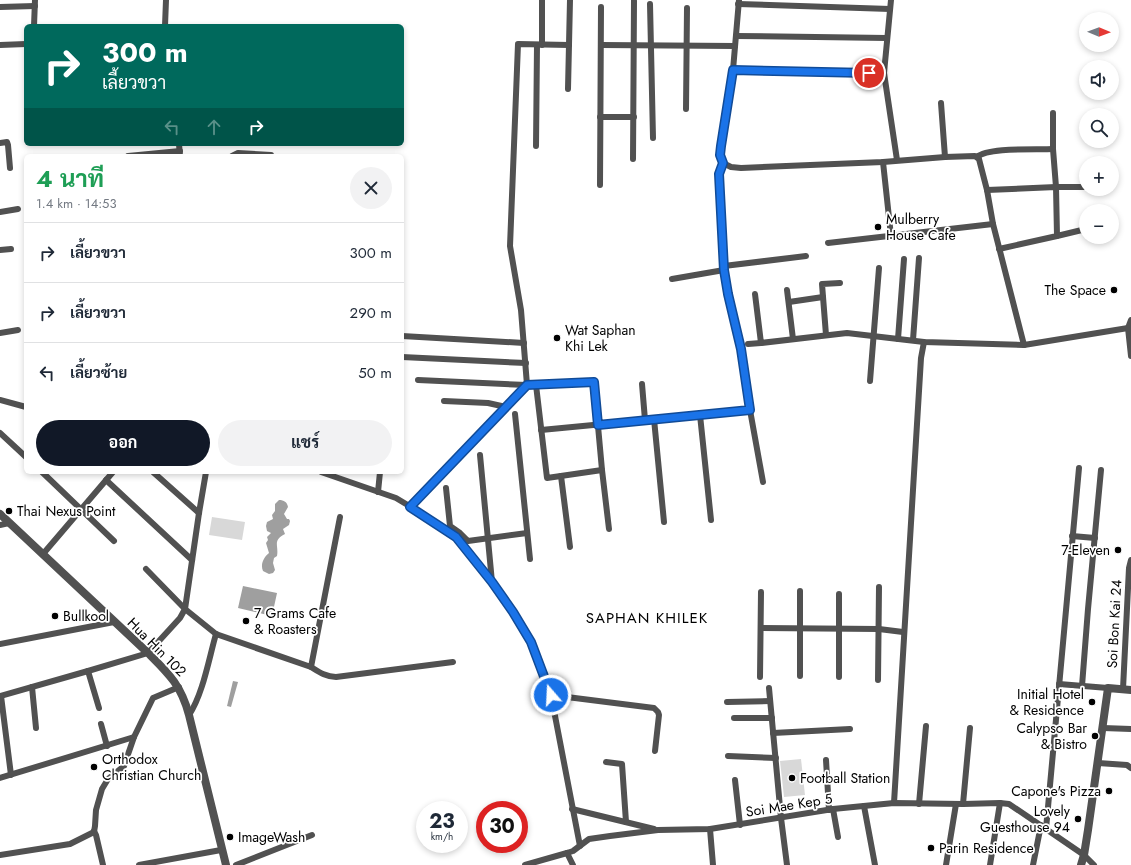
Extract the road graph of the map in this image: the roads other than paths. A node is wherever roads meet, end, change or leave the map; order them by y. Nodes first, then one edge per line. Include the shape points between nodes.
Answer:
1 (166, 0) edge
2 (542, 0) edge
3 (570, 0) edge
4 (890, 0) edge
5 (634, 1) edge
6 (738, 2) edge
7 (35, 3) edge
8 (650, 4) dead end
9 (0, 7) edge
10 (601, 7) dead end
11 (687, 8) dead end
12 (890, 9) junction
13 (34, 24) edge
14 (165, 24) edge
15 (736, 36) junction
16 (888, 38) junction
17 (24, 44) edge
18 (0, 45) edge
19 (540, 45) junction
20 (569, 45) junction
21 (601, 45) junction
22 (634, 45) junction
23 (651, 45) junction
24 (686, 45) junction
25 (735, 46) junction
26 (733, 70) junction
27 (884, 73) junction
28 (568, 89) dead end
29 (941, 103) dead end
30 (686, 109) dead end
31 (1053, 113) dead end
32 (600, 116) junction
33 (634, 117) junction
34 (653, 138) dead end
35 (0, 143) edge
36 (536, 146) dead end
37 (1053, 149) junction
38 (236, 154) edge
39 (254, 154) edge
40 (945, 157) junction
41 (977, 157) junction
42 (634, 159) dead end
43 (898, 160) junction
44 (882, 162) junction
45 (723, 163) junction
46 (10, 168) dead end
47 (600, 185) dead end
48 (1056, 187) junction
49 (1079, 187) edge
50 (987, 190) junction
51 (18, 209) dead end
52 (0, 212) edge
53 (993, 224) junction
54 (1079, 231) edge
55 (892, 236) junction
56 (1057, 236) junction
57 (828, 242) dead end
58 (999, 249) junction
59 (0, 250) edge
60 (11, 250) dead end
61 (806, 256) dead end
62 (919, 258) dead end
63 (904, 259) dead end
64 (724, 268) junction
65 (879, 268) dead end
66 (672, 279) dead end
67 (840, 283) dead end
68 (787, 290) dead end
69 (755, 294) dead end
70 (823, 297) junction
71 (789, 302) junction
72 (1131, 320) edge
73 (1128, 328) junction
74 (18, 330) dead end
75 (0, 333) edge
76 (404, 336) edge
77 (826, 336) junction
78 (874, 336) junction
79 (793, 339) junction
80 (898, 339) junction
81 (913, 340) junction
82 (924, 342) junction
83 (524, 343) junction
84 (761, 343) junction
85 (748, 344) dead end
86 (1024, 345) junction
87 (1131, 356) edge
88 (404, 357) edge
89 (526, 363) junction
90 (418, 380) dead end
91 (870, 381) dead end
92 (642, 384) dead end
93 (527, 385) junction
94 (536, 385) junction
95 (0, 400) edge
96 (444, 401) dead end
97 (24, 406) edge
98 (506, 406) junction
99 (750, 410) junction
100 (515, 414) dead end
101 (700, 415) junction
102 (654, 419) junction
103 (645, 420) junction
104 (598, 425) junction
105 (541, 430) junction
106 (0, 433) edge
107 (24, 455) edge
108 (480, 455) dead end
109 (1079, 468) dead end
110 (602, 470) junction
111 (1102, 470) dead end
112 (44, 474) edge
113 (111, 474) edge
114 (155, 474) edge
115 (206, 474) edge
116 (332, 474) edge
117 (380, 474) edge
118 (561, 476) junction
119 (106, 480) junction
120 (763, 482) dead end
121 (446, 488) dead end
122 (378, 492) junction
123 (410, 507) junction
124 (81, 509) junction
125 (199, 513) junction
126 (0, 514) edge
127 (340, 517) dead end
128 (711, 520) dead end
129 (664, 522) dead end
130 (9, 523) junction
131 (0, 525) edge
132 (609, 529) dead end
133 (527, 534) junction
134 (1072, 536) junction
135 (489, 538) junction
136 (1095, 538) junction
137 (114, 540) dead end
138 (570, 547) dead end
139 (43, 554) junction
140 (530, 559) dead end
141 (192, 560) junction
142 (1131, 560) edge
143 (1130, 568) edge
144 (146, 569) dead end
145 (492, 582) junction
146 (880, 587) dead end
147 (800, 591) dead end
148 (761, 592) dead end
149 (838, 594) dead end
150 (185, 609) junction
151 (114, 622) junction
152 (761, 628) junction
153 (800, 629) junction
154 (838, 629) junction
155 (879, 629) junction
156 (903, 632) junction
157 (216, 634) junction
158 (0, 644) edge
159 (148, 653) junction
160 (453, 662) dead end
161 (311, 667) junction
162 (88, 671) junction
163 (800, 676) dead end
164 (760, 677) dead end
165 (839, 677) dead end
166 (878, 680) dead end
167 (1059, 684) junction
168 (1082, 686) junction
169 (32, 687) junction
170 (179, 687) junction
171 (769, 688) dead end
172 (1108, 688) junction
173 (1127, 689) edge
174 (551, 695) junction
175 (0, 696) edge
176 (770, 701) junction
177 (727, 702) dead end
178 (99, 708) dead end
179 (189, 715) junction
180 (734, 718) dead end
181 (772, 718) junction
182 (101, 724) dead end
183 (926, 726) dead end
184 (36, 728) dead end
185 (970, 728) dead end
186 (1103, 728) junction
187 (850, 729) dead end
188 (1131, 729) edge
189 (774, 733) junction
190 (134, 737) junction
191 (106, 746) junction
192 (655, 751) dead end
193 (728, 756) dead end
194 (776, 758) junction
195 (826, 760) dead end
196 (606, 762) dead end
197 (1098, 763) junction
198 (1131, 768) edge
199 (11, 775) junction
200 (0, 778) edge
201 (735, 780) dead end
202 (894, 803) junction
203 (1000, 803) junction
204 (919, 804) junction
205 (960, 804) junction
206 (864, 806) junction
207 (572, 809) junction
208 (831, 810) junction
209 (781, 818) junction
210 (626, 822) junction
211 (740, 825) junction
212 (1043, 827) junction
213 (710, 829) junction
214 (658, 830) junction
215 (94, 831) junction
216 (312, 835) dead end
217 (838, 837) dead end
218 (580, 846) junction
219 (221, 850) junction
220 (567, 853) junction
221 (0, 855) edge
222 (1084, 855) junction
223 (181, 858) junction
224 (103, 865) edge
225 (139, 865) edge
226 (182, 865) edge
227 (226, 865) edge
228 (236, 865) edge
229 (524, 865) edge
230 (573, 865) edge
231 (713, 865) edge
232 (787, 865) edge
233 (875, 865) edge
234 (946, 865) edge
235 (990, 865) edge
236 (1033, 865) edge
237 (1081, 865) edge
238 (1094, 865) edge

1 - 14 street
2 - 19 street
3 - 20 street
4 - 12 street
5 - 22 street
6 - 12 street
6 - 15 street
7 - 9 street
7 - 13 street
8 - 23 street
10 - 21 street
11 - 24 street
12 - 16 street
15 - 16 street
15 - 25 street
16 - 27 street
17 - 18 street
19 - 20 street
19 - 36 street
19 - 83 street via 518,44 510,246
20 - 28 street
21 - 22 street
21 - 32 street
22 - 23 street
22 - 33 street
23 - 24 street
23 - 34 street
24 - 25 street
24 - 30 street
25 - 26 street
26 - 27 street
26 - 45 street via 720,155
27 - 43 street
29 - 40 street
31 - 37 street
32 - 33 street
32 - 47 street
33 - 42 street
35 - 46 street via 7,142
37 - 41 street via 996,151
37 - 48 street
38 - 39 street
40 - 41 street
40 - 43 street
41 - 50 street
43 - 44 street
44 - 45 street via 741,168
44 - 55 street
45 - 64 street via 719,174
48 - 49 street
48 - 50 street
48 - 56 street
50 - 53 street
51 - 52 street
53 - 55 street
53 - 58 street
54 - 56 street
55 - 57 street
56 - 58 street
58 - 86 street
59 - 60 street
61 - 64 street
62 - 81 street
63 - 80 street
64 - 66 street
64 - 99 street via 741,349
65 - 78 street
67 - 70 street via 822,284
68 - 71 street
69 - 84 street
70 - 71 street
70 - 77 street
71 - 79 street
72 - 73 street
73 - 86 street
73 - 87 street
74 - 75 street
76 - 83 street
77 - 78 street
77 - 79 street
78 - 80 street
78 - 91 street
79 - 84 street
80 - 81 street
81 - 82 street
82 - 86 street
82 - 156 street
83 - 89 street
84 - 85 street
88 - 89 street
89 - 93 street
90 - 93 street
92 - 103 street
93 - 94 street
93 - 98 street
94 - 104 street via 594,382
94 - 105 street
95 - 97 street
96 - 98 street
98 - 123 street
99 - 101 street
99 - 120 street
100 - 133 street
101 - 102 street
101 - 128 street
102 - 103 street
102 - 129 street
103 - 104 street
104 - 105 street
104 - 110 street
105 - 118 street via 547,478
106 - 107 street
108 - 135 street
109 - 134 street
110 - 118 street
110 - 132 street
111 - 136 street
112 - 124 street
113 - 119 street
114 - 125 street
115 - 125 street
116 - 122 street
117 - 122 street
118 - 138 street
119 - 124 street
119 - 141 street
121 - 135 street via 450,526 468,541
122 - 123 street via 396,498
123 - 145 street via 456,537
124 - 137 street
124 - 139 street
125 - 141 street
126 - 130 street, Hua Hin 102
127 - 161 street
130 - 131 street
130 - 139 street, Hua Hin 102
133 - 135 street
133 - 140 street
134 - 136 street
134 - 167 street
135 - 145 street
136 - 168 street
139 - 151 street, Hua Hin 102
141 - 150 street
142 - 143 street, Soi Bon Kai 24
143 - 173 street, Soi Bon Kai 24
144 - 150 street
145 - 174 street via 531,642
146 - 155 street
147 - 153 street
148 - 152 street
149 - 154 street
150 - 157 street
150 - 159 street
151 - 158 street
151 - 159 street, Hua Hin 102
152 - 153 street
152 - 164 street
153 - 154 street
153 - 163 street
154 - 155 street
154 - 165 street
155 - 156 street
155 - 166 street
156 - 202 street
157 - 161 street
157 - 179 street via 199,695
159 - 162 street
159 - 170 street, Hua Hin 102
160 - 161 street via 336,677 330,677
162 - 169 street
162 - 178 street
167 - 168 street
167 - 212 street
168 - 172 street
169 - 175 street
169 - 184 street
170 - 179 street, Hua Hin 102
170 - 190 street via 153,698
171 - 176 street
172 - 173 street
172 - 186 street
174 - 192 street via 654,708 659,715
174 - 207 street
175 - 199 street
176 - 177 street
176 - 181 street
179 - 219 street, Hua Hin 102
180 - 181 street
181 - 189 street
182 - 191 street
183 - 204 street
185 - 205 street
186 - 188 street
186 - 197 street
187 - 189 street
189 - 194 street
190 - 191 street
190 - 215 street via 124,766 108,779 102,789
191 - 199 street
193 - 194 street
194 - 209 street
195 - 208 street
196 - 210 street via 622,764
197 - 198 street via 1127,765
197 - 222 street
199 - 200 street
201 - 211 street
202 - 204 street, Soi Mae Kep 5
202 - 206 street, Soi Mae Kep 5
203 - 205 street, Soi Mae Kep 5
203 - 212 street, Soi Mae Kep 5 via 1009,804
203 - 235 street
204 - 205 street, Soi Mae Kep 5
205 - 234 street
206 - 208 street, Soi Mae Kep 5
206 - 233 street
207 - 210 street
207 - 218 street
208 - 209 street, Soi Mae Kep 5
208 - 217 street
209 - 211 street, Soi Mae Kep 5
209 - 232 street
210 - 214 street
211 - 213 street, Soi Mae Kep 5
212 - 222 street, Soi Mae Kep 5
212 - 236 street
213 - 214 street, Soi Mae Kep 5
213 - 231 street
214 - 218 street, Soi Mae Kep 5 via 589,839
215 - 221 street via 70,844
215 - 224 street
216 - 228 street
218 - 220 street, Soi Mae Kep 5
219 - 223 street
219 - 227 street, Hua Hin 102
220 - 229 street, Soi Mae Kep 5
220 - 230 street
222 - 237 street
222 - 238 street, Soi Mae Kep 5
223 - 225 street
223 - 226 street

